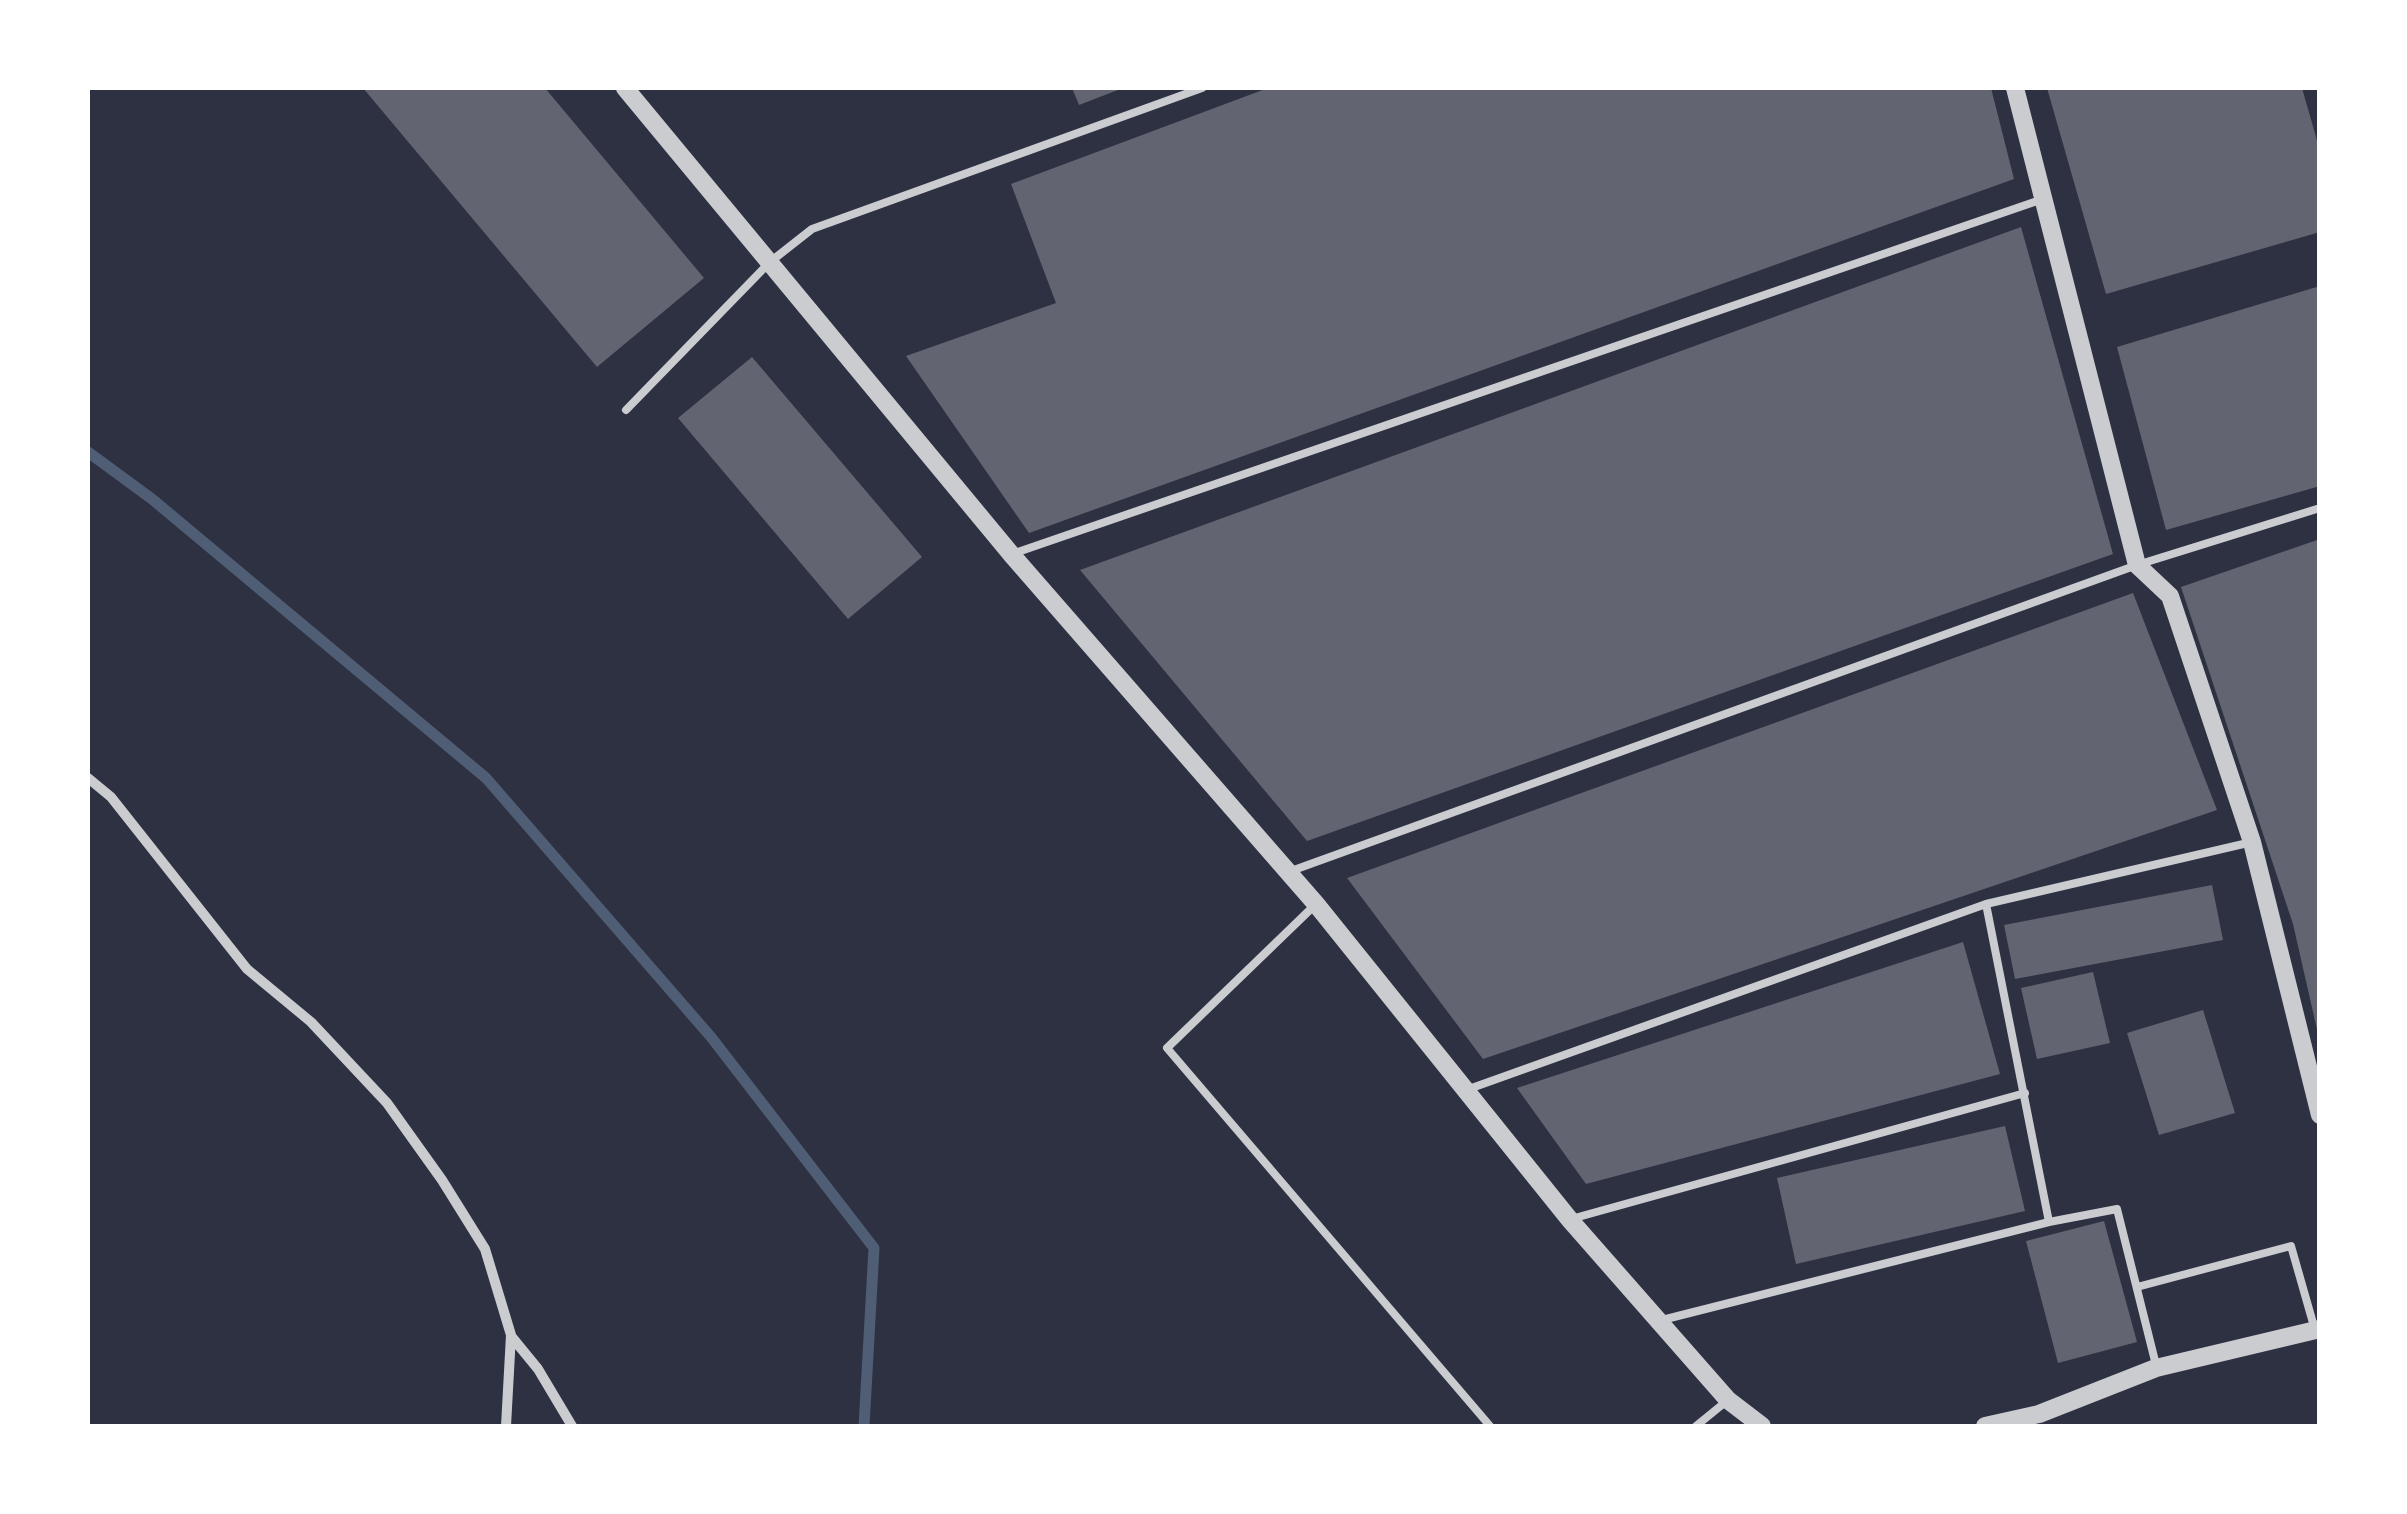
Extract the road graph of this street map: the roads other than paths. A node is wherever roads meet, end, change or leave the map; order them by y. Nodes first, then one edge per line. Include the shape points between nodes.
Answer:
1 (625, 88) edge
2 (1202, 88) edge
3 (2016, 88) edge
4 (2043, 199) junction
5 (770, 262) junction
6 (626, 410) dead end
7 (2320, 508) edge
8 (1011, 554) junction
9 (2137, 565) junction
10 (88, 778) edge
11 (2252, 842) junction
12 (1289, 872) junction
13 (1316, 904) junction
14 (1986, 904) junction
15 (1466, 1090) junction
16 (2025, 1093) junction
17 (2320, 1115) edge
18 (1570, 1220) junction
19 (2049, 1222) junction
20 (2136, 1287) junction
21 (1662, 1320) junction
22 (2317, 1330) edge
23 (510, 1335) junction
24 (2156, 1368) junction
25 (1728, 1400) junction
26 (2040, 1420) edge
27 (506, 1426) edge
28 (572, 1426) edge
29 (1490, 1426) edge
30 (1696, 1426) edge
31 (1762, 1426) edge
32 (1985, 1426) edge

1 - 5 street
2 - 5 lane via 812,229
3 - 4 street
4 - 8 lane
4 - 9 street
5 - 6 lane
5 - 8 street
7 - 9 lane
8 - 12 street
9 - 11 street via 2170,596
9 - 12 lane
10 - 23 street via 246,969 311,1022 387,1103 485,1249
11 - 14 lane
11 - 17 street
12 - 13 street
13 - 15 street
13 - 29 lane via 1167,1048
14 - 15 lane
14 - 16 lane
15 - 18 street
16 - 18 lane
16 - 19 lane
18 - 21 street
19 - 20 lane via 2117,1208
19 - 21 lane
20 - 22 lane via 2291,1246
20 - 24 lane
21 - 25 street
22 - 24 street
23 - 27 street
23 - 28 street
24 - 26 street
25 - 30 lane
25 - 31 street
26 - 32 street

